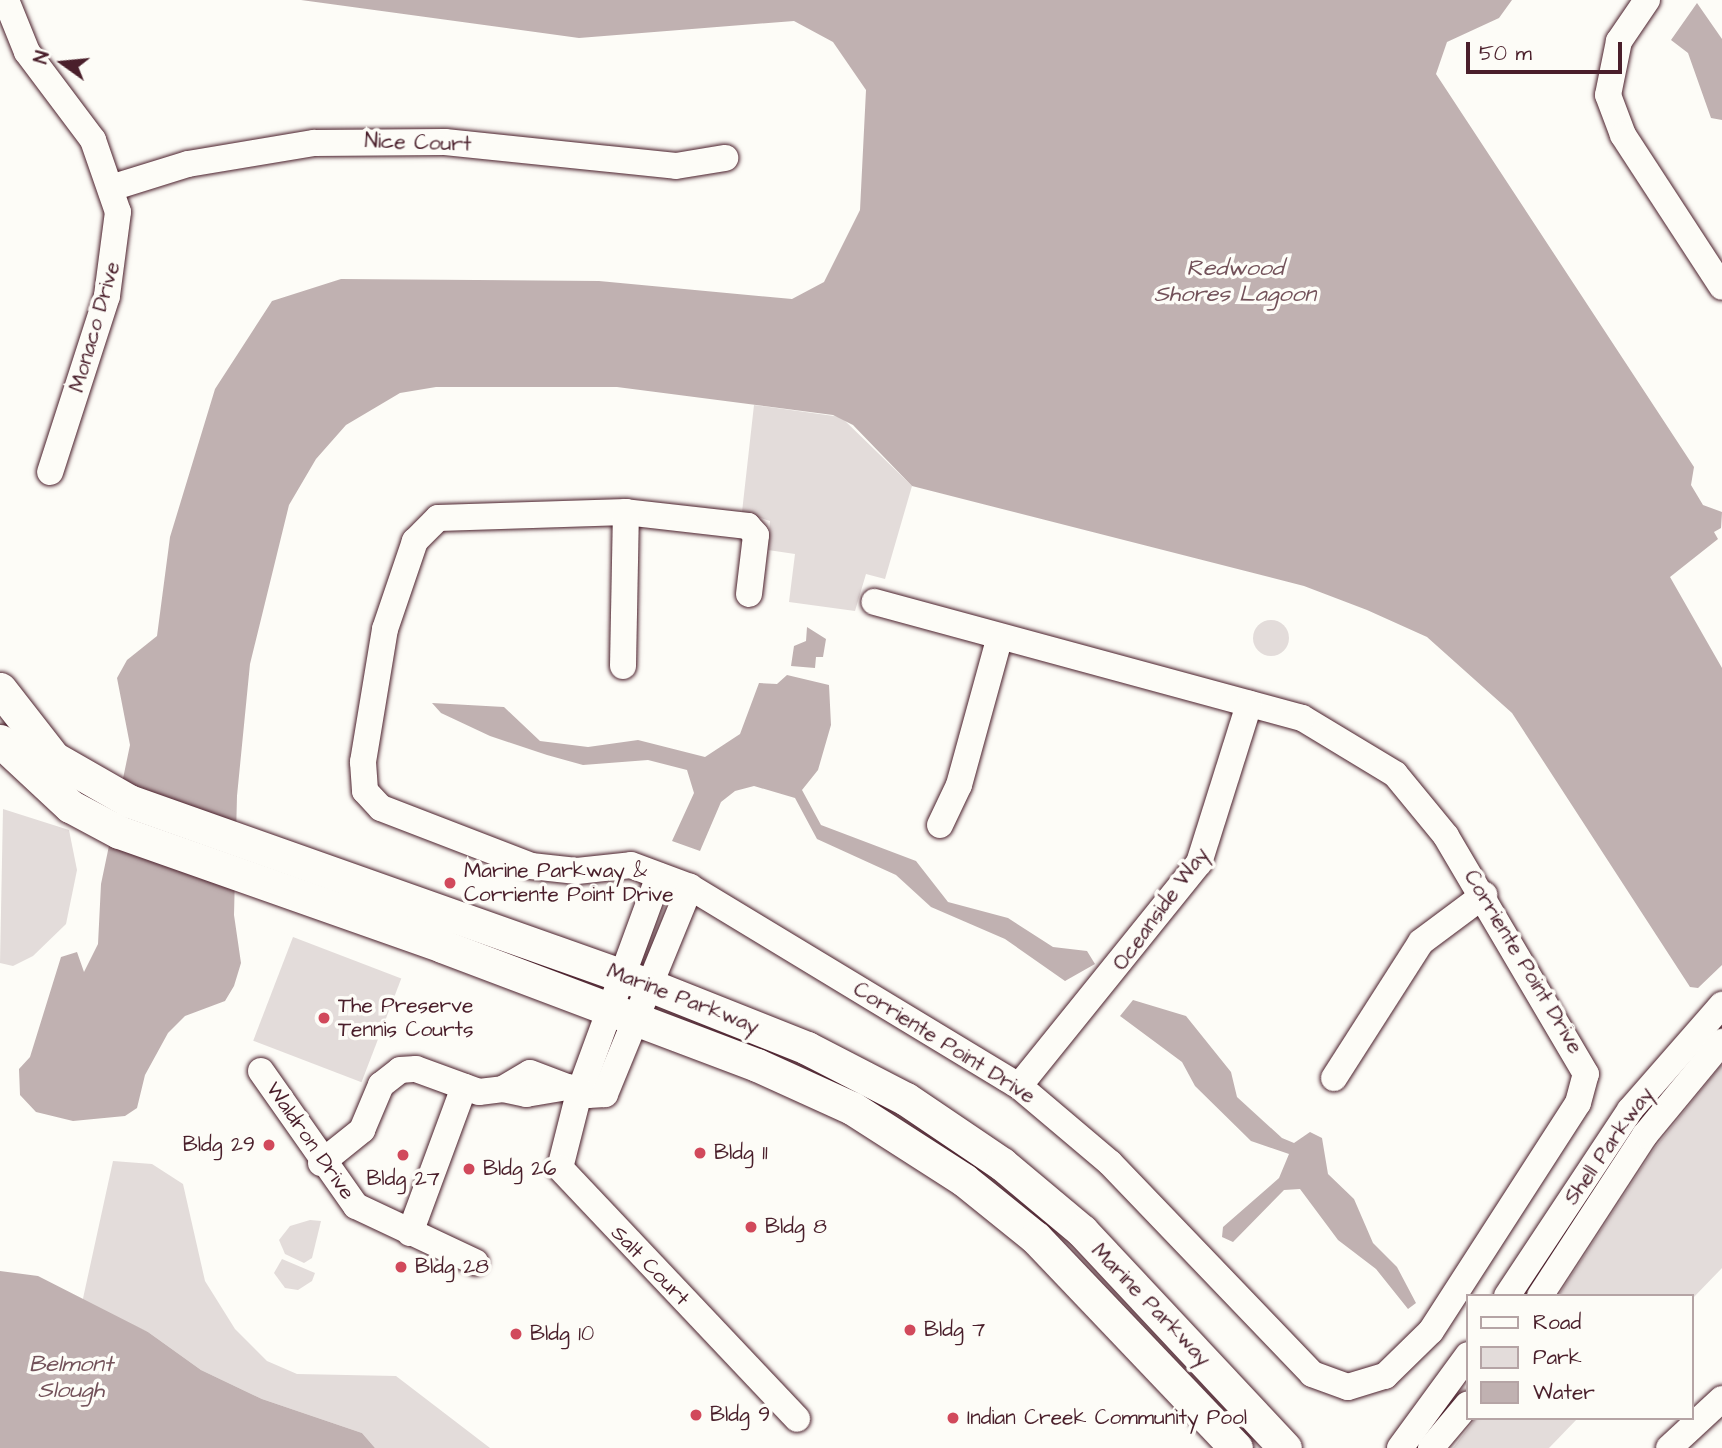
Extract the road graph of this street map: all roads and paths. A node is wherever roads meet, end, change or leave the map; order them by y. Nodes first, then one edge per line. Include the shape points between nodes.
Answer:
1 (6, 0) edge
2 (1647, 0) edge
3 (725, 158) dead end
4 (114, 187) junction
5 (1722, 287) edge
6 (50, 471) dead end
7 (626, 512) junction
8 (749, 594) dead end
9 (874, 602) dead end
10 (999, 640) junction
11 (623, 666) dead end
12 (0, 689) edge
13 (1249, 704) junction
14 (0, 741) edge
15 (86, 799) junction
16 (940, 825) dead end
17 (659, 876) junction
18 (691, 887) junction
19 (1484, 895) junction
20 (623, 975) junction
21 (654, 987) junction
22 (1722, 1005) edge
23 (624, 1016) junction
24 (1722, 1042) edge
25 (261, 1070) dead end
26 (1334, 1078) dead end
27 (1019, 1086) junction
28 (464, 1087) junction
29 (573, 1090) junction
30 (321, 1163) junction
31 (410, 1233) junction
32 (475, 1262) dead end
33 (1508, 1294) edge
34 (1541, 1294) edge
35 (1466, 1358) edge
36 (1722, 1399) edge
37 (1466, 1406) edge
38 (797, 1419) dead end
39 (1236, 1448) edge
40 (1285, 1448) edge
41 (1400, 1448) edge
42 (1431, 1448) edge
43 (1669, 1448) edge

1 - 4 street, Monaco Drive via 27,52 71,104
2 - 5 street via 1619,41 1608,95 1623,135
3 - 4 street, Nice Court via 676,166 457,143 321,143 188,164
4 - 6 street, Monaco Drive via 118,234 107,296
7 - 8 street, Corriente Point Drive via 752,527
7 - 11 street
7 - 17 street, Corriente Point Drive via 448,514 427,525 387,622 362,777 368,797 381,808 531,866 576,871 631,865
9 - 10 street, Corriente Point Drive
10 - 13 street, Corriente Point Drive
10 - 16 street via 959,785
12 - 15 main road, Marine Parkway
13 - 19 street, Corriente Point Drive via 1328,729 1395,774
13 - 27 street, Oceanside Way via 1214,831 1195,869
14 - 15 main road, Marine Parkway
15 - 20 main road, Marine Parkway via 153,811 299,856
15 - 23 main road, Marine Parkway via 286,889
17 - 18 street, Corriente Point Drive
17 - 20 street
18 - 21 street
18 - 27 street, Corriente Point Drive
19 - 26 street via 1421,942
19 - 27 street, Corriente Point Drive via 1582,1059 1583,1090 1431,1331 1370,1384 1342,1387 1312,1374 1110,1163
20 - 21 main road, Marine Parkway
20 - 23 street
21 - 23 street
21 - 40 main road, Marine Parkway via 807,1048 906,1098 1002,1164 1082,1231
22 - 33 street, Shell Parkway via 1630,1110
23 - 29 street via 605,1094
23 - 39 main road, Marine Parkway via 852,1108 964,1180 1080,1279
24 - 34 street, Shell Parkway via 1645,1135
25 - 30 street, Waldron Drive
28 - 29 street via 534,1094
28 - 30 street via 416,1069 396,1071 381,1085 362,1130
28 - 31 street
29 - 38 street, Salt Court via 560,1155 564,1175
30 - 31 street, Waldron Drive via 356,1206
31 - 32 street, Waldron Drive
35 - 41 street
36 - 43 street
37 - 42 street

